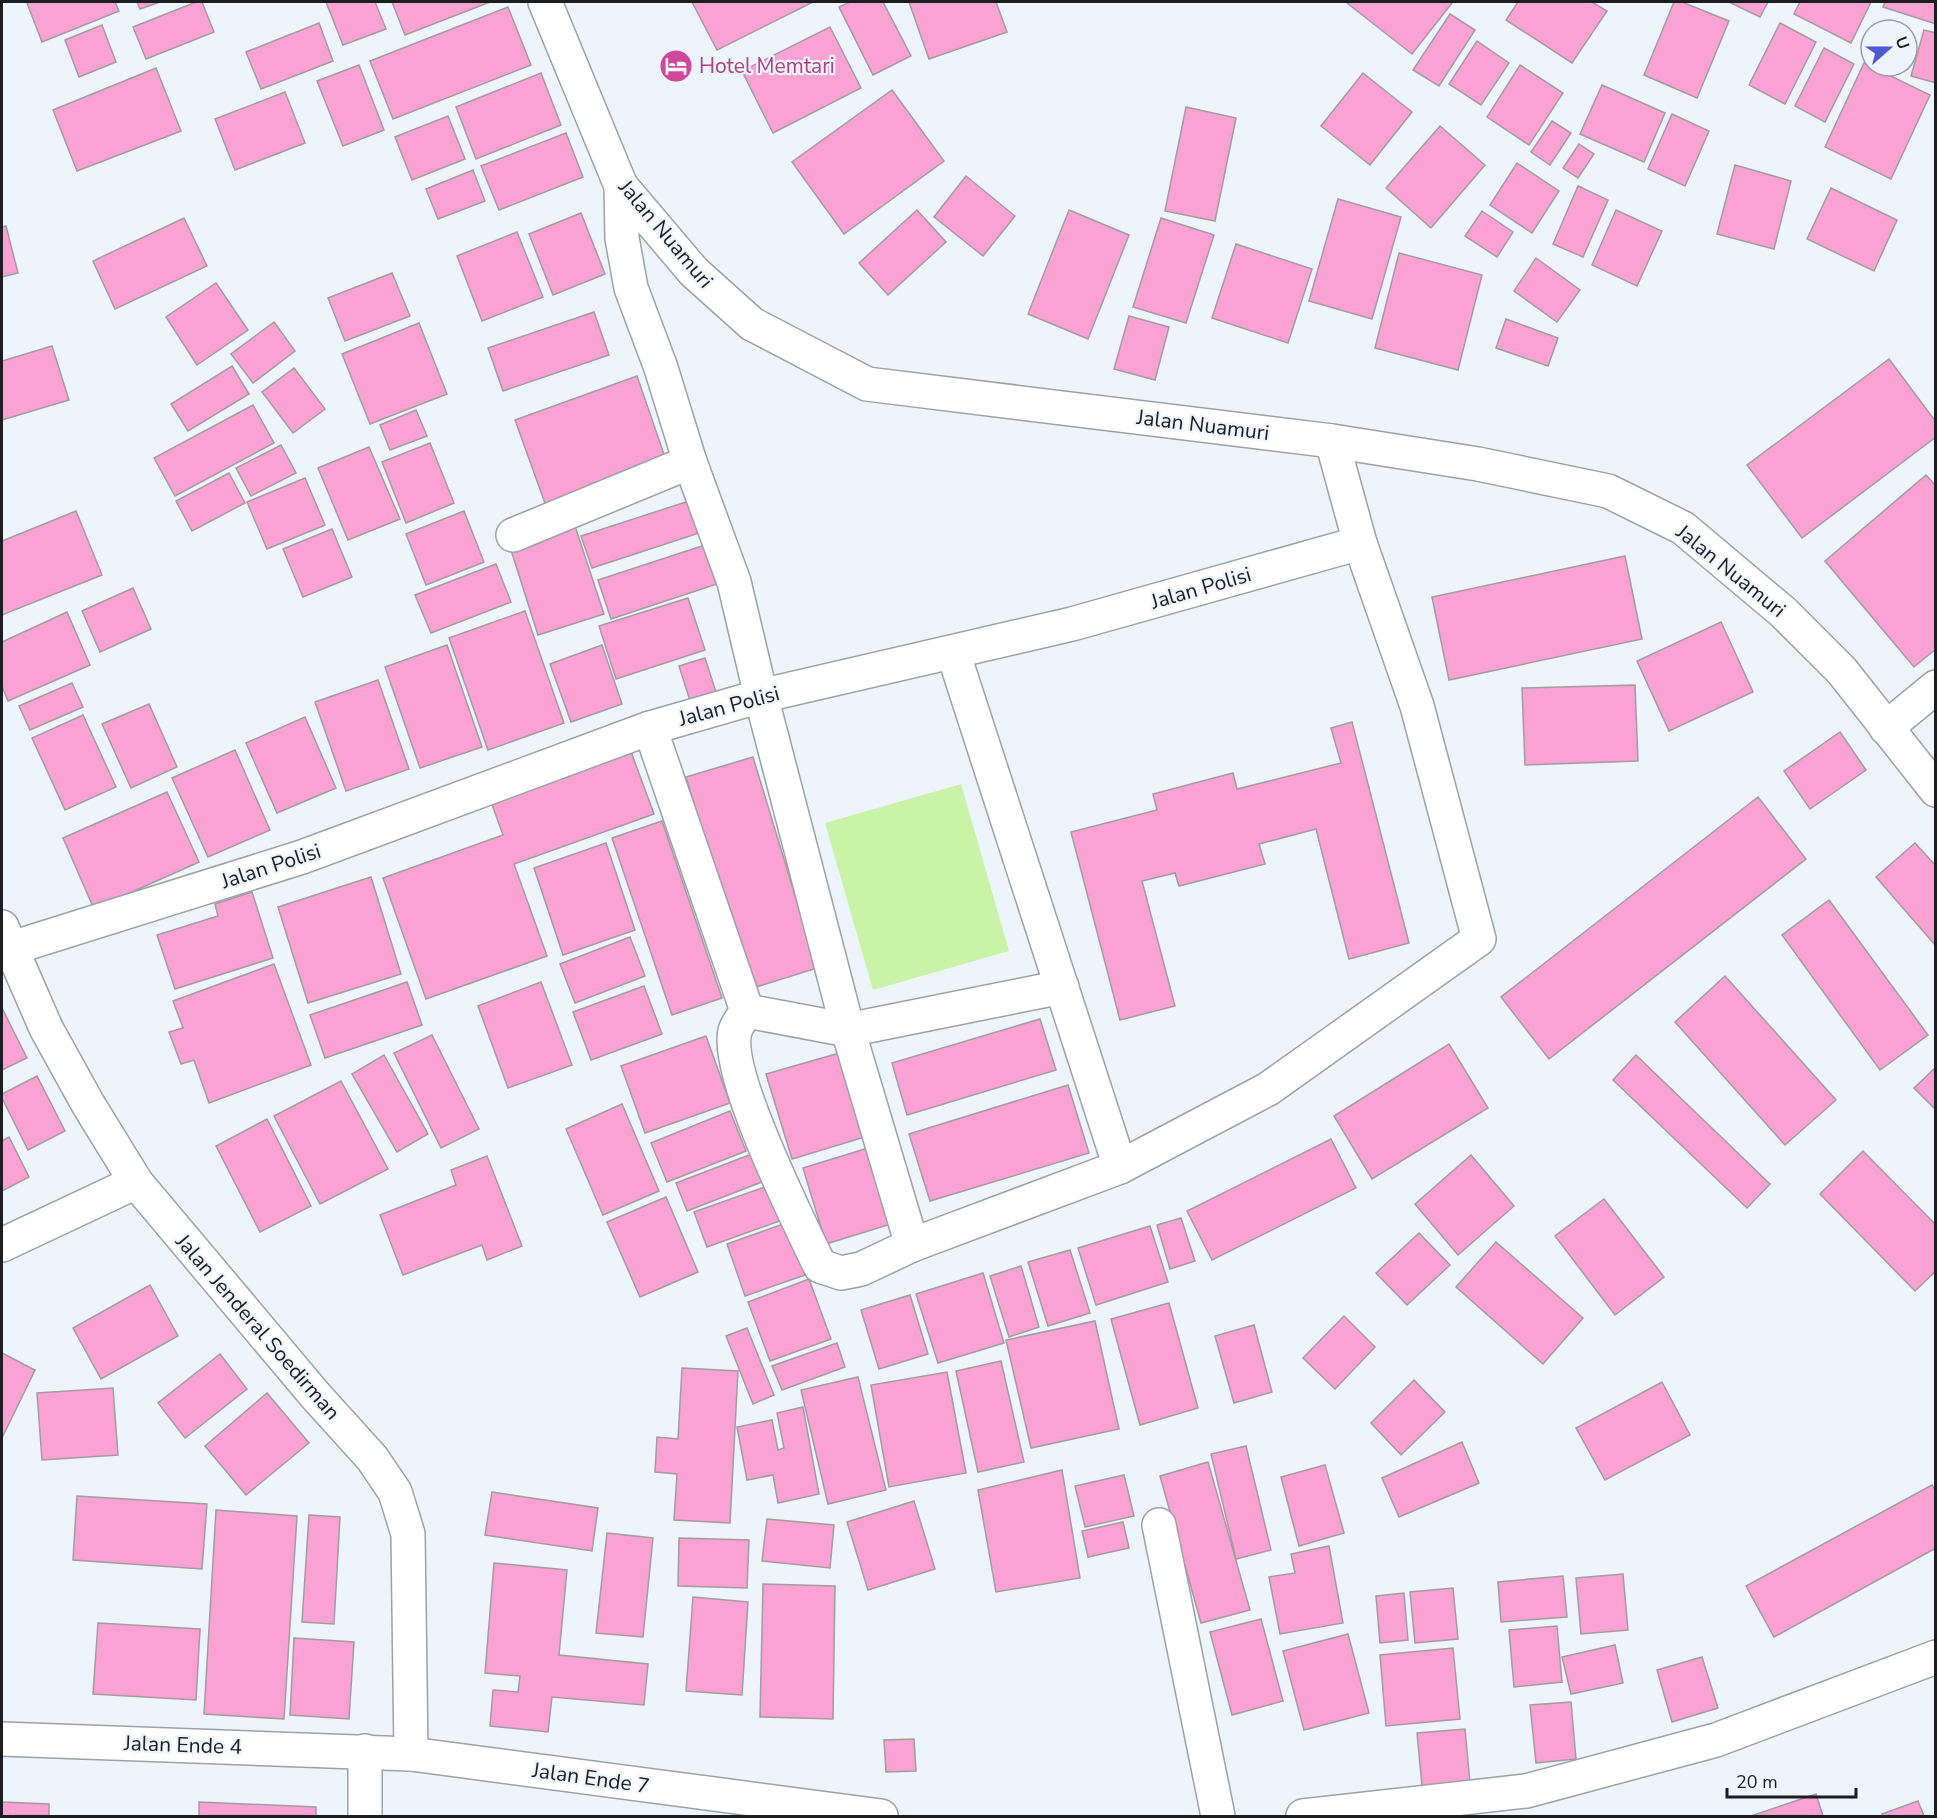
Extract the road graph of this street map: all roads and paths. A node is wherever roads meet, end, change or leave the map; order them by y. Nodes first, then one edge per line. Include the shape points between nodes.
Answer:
1 (546, 2) edge
2 (621, 186) junction
3 (1332, 441) junction
4 (690, 462) junction
5 (513, 535) dead end
6 (1360, 543) junction
7 (952, 652) junction
8 (1935, 687) edge
9 (761, 696) junction
10 (650, 728) junction
11 (1886, 728) junction
12 (1935, 790) edge
13 (7, 938) edge
14 (1062, 987) junction
15 (747, 1011) junction
16 (848, 1030) junction
17 (1120, 1167) junction
18 (136, 1182) junction
19 (2, 1245) edge
20 (912, 1245) junction
21 (1159, 1525) dead end
22 (1935, 1658) edge
23 (2, 1739) edge
24 (365, 1751) junction
25 (411, 1754) junction
26 (365, 1816) edge
27 (881, 1816) edge
28 (1218, 1816) edge
29 (1302, 1816) edge

1 - 2 street, Jalan Nuamuri
2 - 3 street, Jalan Nuamuri via 693,272 752,324 867,384
2 - 4 street via 622,238 631,288
3 - 6 street
3 - 11 street, Jalan Nuamuri via 1478,464 1608,491 1683,528 1783,612 1842,671
4 - 5 street
4 - 9 street via 734,582
6 - 7 street, Jalan Polisi via 1072,624
6 - 17 street via 1417,706 1479,939 1268,1089
7 - 9 street, Jalan Polisi
7 - 14 street
8 - 11 street
9 - 10 street, Jalan Polisi
9 - 16 street
10 - 13 street, Jalan Polisi via 302,857
10 - 15 street
11 - 12 street, Jalan Nuamuri
13 - 18 street, Jalan Jenderal Soedirman via 46,1028
14 - 16 street
14 - 17 street
15 - 16 street
15 - 20 street via 735,1031 735,1059 756,1125 820,1266 841,1273 861,1269
16 - 20 street
17 - 20 street
18 - 19 street
18 - 25 street, Jalan Jenderal Soedirman via 372,1458 395,1492 408,1534
21 - 28 street
22 - 29 street via 1716,1740 1526,1791
23 - 24 street, Jalan Ende 4
24 - 25 street, Jalan Ende 7
24 - 26 street
25 - 27 street, Jalan Ende 7

